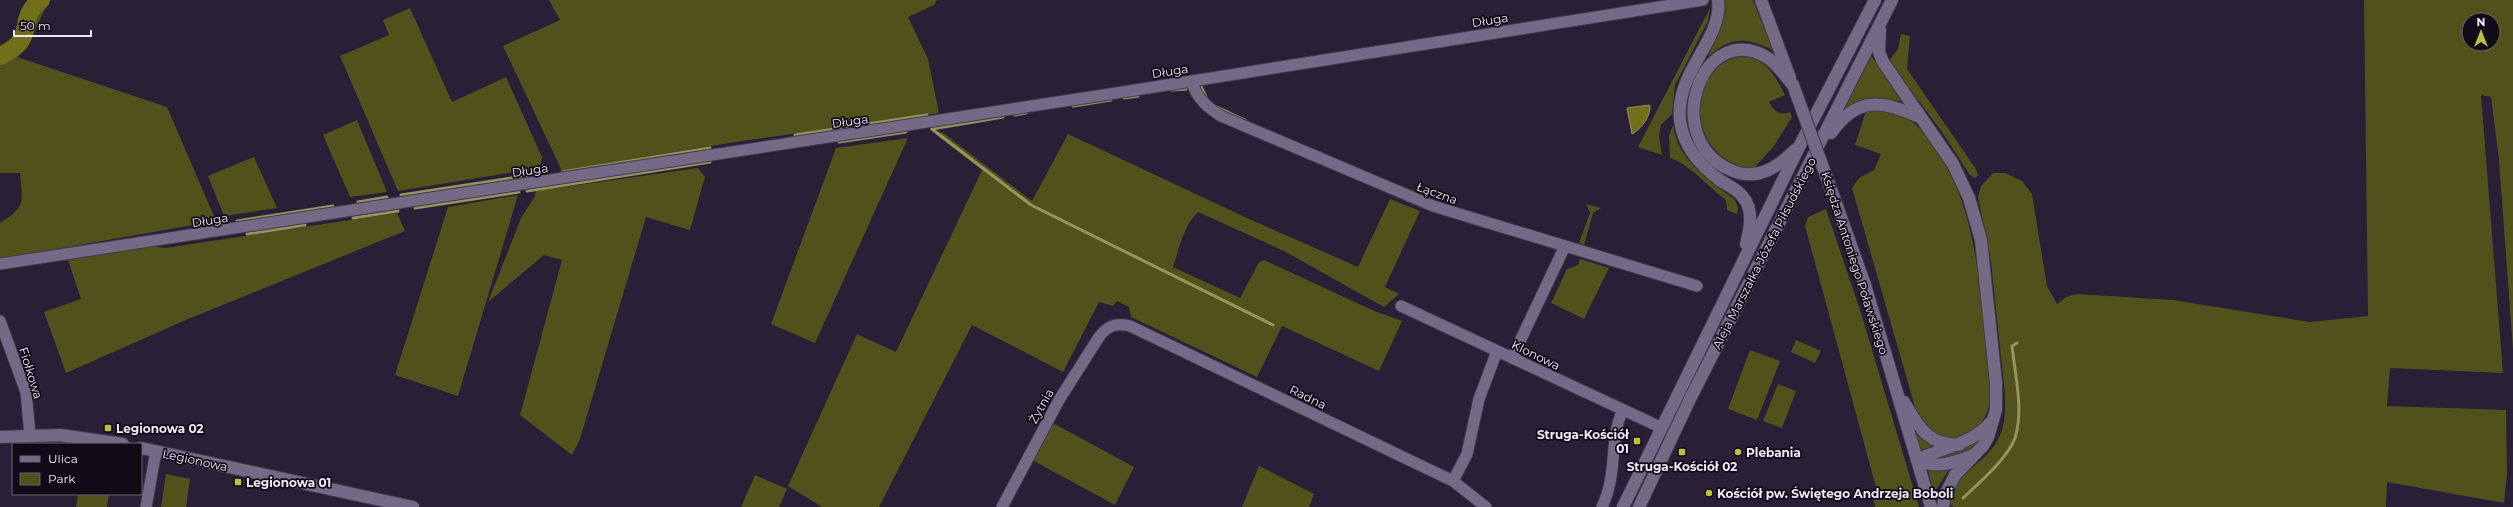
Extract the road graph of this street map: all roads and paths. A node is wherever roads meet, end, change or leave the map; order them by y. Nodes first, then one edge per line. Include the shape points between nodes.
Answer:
1 (1703, 0) edge
2 (1718, 0) edge
3 (1761, 0) edge
4 (1875, 0) edge
5 (1892, 0) edge
6 (1882, 19) junction
7 (1192, 81) junction
8 (1793, 85) junction
9 (1918, 117) junction
10 (1802, 141) junction
11 (1807, 166) junction
12 (1565, 246) junction
13 (0, 264) edge
14 (1739, 268) junction
15 (1697, 286) dead end
16 (1401, 306) dead end
17 (0, 321) edge
18 (1113, 325) joint
19 (1497, 351) junction
20 (1512, 358) junction
21 (1895, 386) junction
22 (1622, 411) junction
23 (1994, 418) junction
24 (1660, 427) junction
25 (30, 435) junction
26 (0, 437) edge
27 (117, 443) edge
28 (1958, 445) junction
29 (142, 448) edge
30 (156, 451) junction
31 (1975, 454) junction
32 (1917, 460) junction
33 (1453, 481) junction
34 (146, 507) edge
35 (413, 507) edge
36 (1002, 507) edge
37 (1486, 507) edge
38 (1602, 507) edge
39 (1623, 507) edge
40 (1638, 507) edge
41 (1931, 507) edge
42 (1943, 507) edge

1 - 7 street, Długa
2 - 14 main road via 1718,13 1713,28 1684,84 1680,113 1682,132 1695,158 1709,172 1744,197 1750,212 1750,230
3 - 8 main road, Księdza Antoniego Poławskiego
4 - 10 main road, Aleja Marszałka Józefa Piłsudskiego
5 - 6 main road, Aleja Marszałka Józefa Piłsudskiego
6 - 9 main road via 1878,41 1883,62
6 - 11 main road, Aleja Marszałka Józefa Piłsudskiego
7 - 12 street, Łączna via 1197,96 1207,108 1239,125 1433,206
7 - 13 street, Długa
8 - 10 main road via 1766,57 1747,51 1729,53 1714,62 1701,78 1694,98 1694,120 1698,136 1710,155 1726,168 1742,174 1755,175 1768,170 1786,159
8 - 21 main road, Księdza Antoniego Poławskiego, bridge via 1865,284
9 - 11 main road via 1888,104 1862,106 1840,121
9 - 23 main road via 1936,137 1953,164 1976,218 1984,264 1996,383
10 - 14 main road, Aleja Marszałka Józefa Piłsudskiego
11 - 40 main road, Aleja Marszałka Józefa Piłsudskiego
12 - 15 street, Łączna
12 - 20 street
14 - 24 main road, Aleja Marszałka Józefa Piłsudskiego
16 - 19 street, Klonowa
17 - 25 street, Fiołkowa via 26,392
18 - 33 street, Radna via 1130,326
18 - 36 street, Żytnia via 1099,337 1059,400
19 - 20 street, Klonowa
19 - 33 street via 1479,399 1467,454
20 - 22 street, Klonowa
21 - 28 main road via 1923,432 1937,441
21 - 32 main road, Księdza Antoniego Poławskiego
22 - 24 street, Klonowa
22 - 38 street via 1618,423 1612,483
23 - 28 main road via 1982,432
23 - 31 main road via 1988,437
24 - 39 main road, Aleja Marszałka Józefa Piłsudskiego
25 - 26 main road
25 - 27 main road via 83,437
28 - 32 main road
29 - 30 main road, Legionowa
30 - 34 street
30 - 35 main road, Legionowa
31 - 32 main road via 1940,466 1927,465
31 - 42 main road via 1955,475 1945,495
32 - 41 main road, Księdza Antoniego Poławskiego
33 - 37 street, Radna

